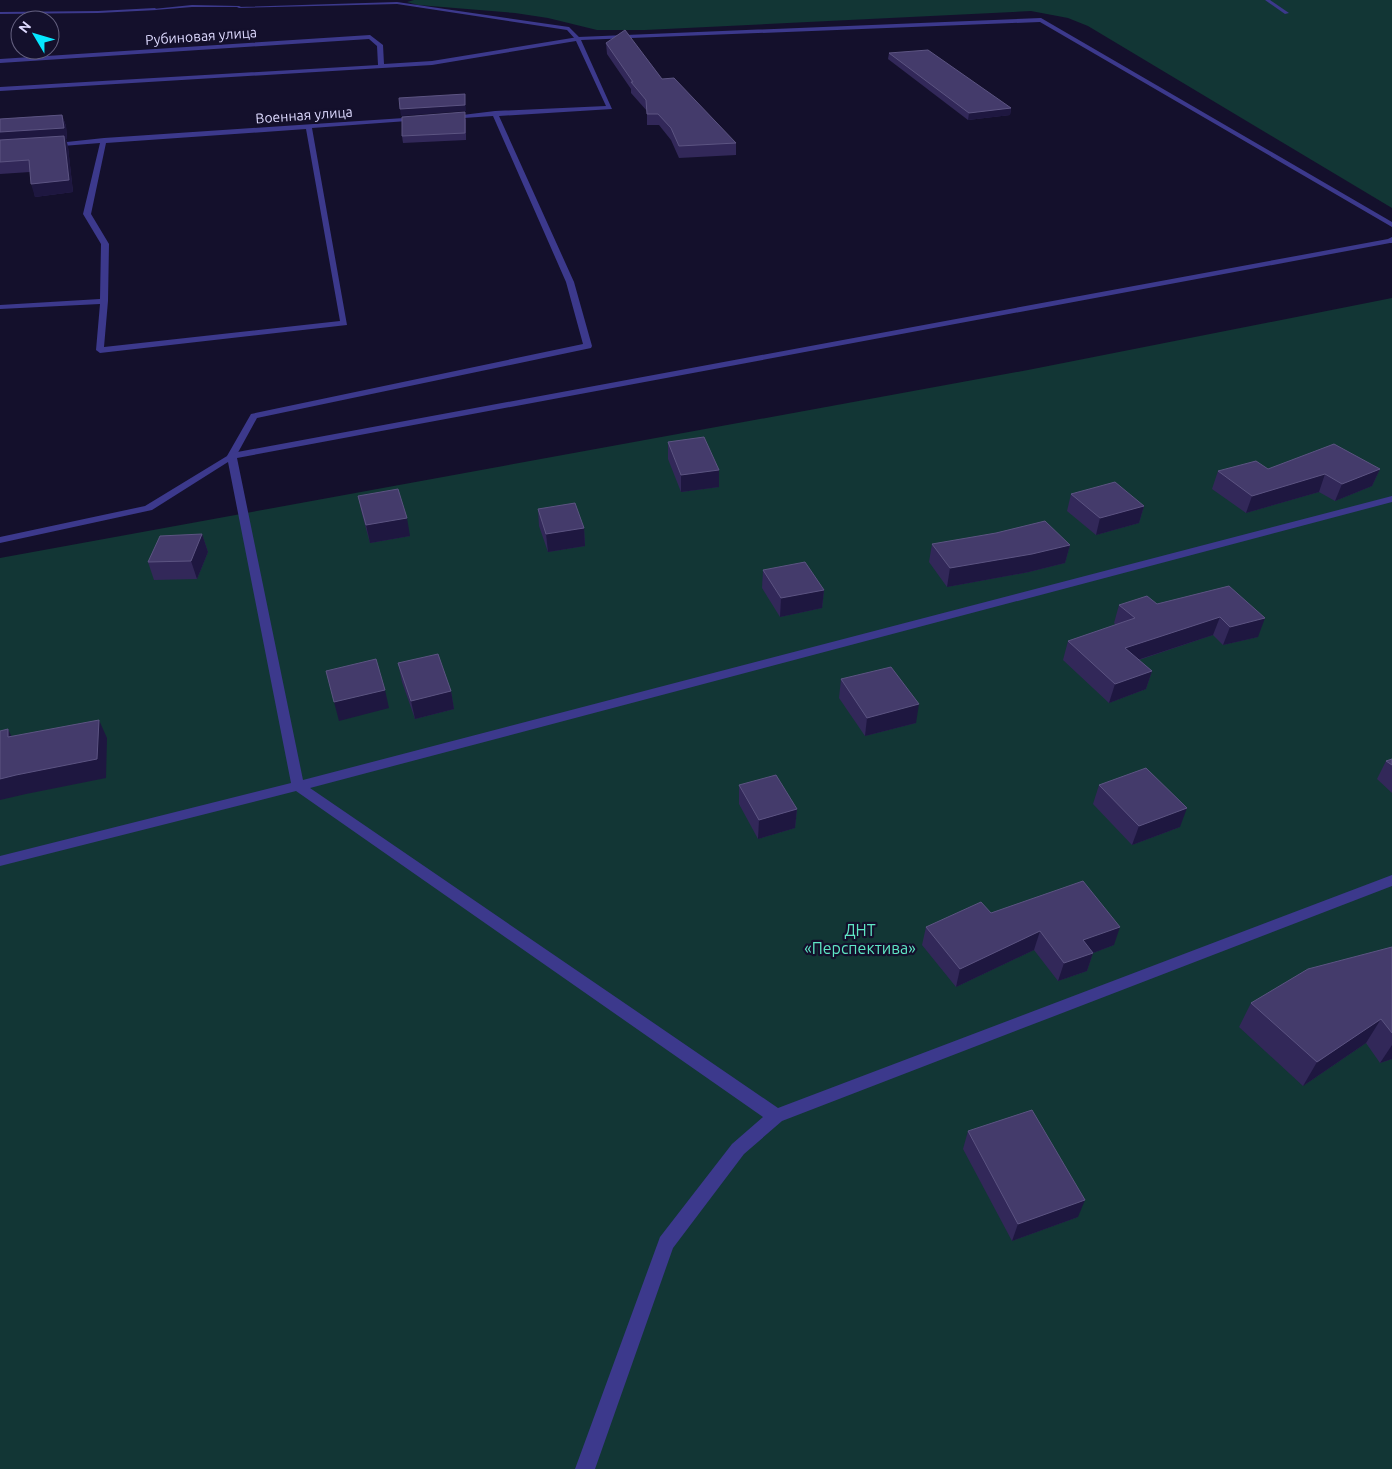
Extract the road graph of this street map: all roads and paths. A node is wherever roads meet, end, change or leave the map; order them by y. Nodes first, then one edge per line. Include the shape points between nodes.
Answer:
1 (1267, 0) edge
2 (0, 13) edge
3 (1287, 14) dead end
4 (578, 39) junction
5 (0, 61) edge
6 (381, 66) junction
7 (0, 89) edge
8 (495, 114) junction
9 (446, 117) edge
10 (426, 119) edge
11 (309, 127) junction
12 (104, 140) junction
13 (38, 146) edge
14 (1392, 225) edge
15 (1392, 239) edge
16 (104, 301) junction
17 (0, 307) edge
18 (232, 456) junction
19 (1392, 499) edge
20 (0, 540) edge
21 (298, 786) junction
22 (0, 861) edge
23 (1392, 880) edge
24 (776, 1116) junction
25 (585, 1469) edge

1 - 3 street
2 - 4 street via 397,3 569,29
4 - 6 street via 432,63
4 - 8 street via 610,108
4 - 14 street via 1041,20
5 - 6 street, Рубиновая улица via 370,37 380,45
6 - 7 street
8 - 9 street
8 - 18 street via 570,282 588,346 254,416
10 - 11 street, Военная улица
11 - 12 street, Военная улица
11 - 16 street via 344,323 100,350
12 - 13 street, Военная улица
12 - 16 street via 87,214 105,244
15 - 18 street via 1390,242
16 - 17 street
18 - 20 street via 148,508
18 - 21 street
19 - 21 street
21 - 22 street
21 - 24 street
23 - 24 street
24 - 25 street via 738,1149 666,1243

